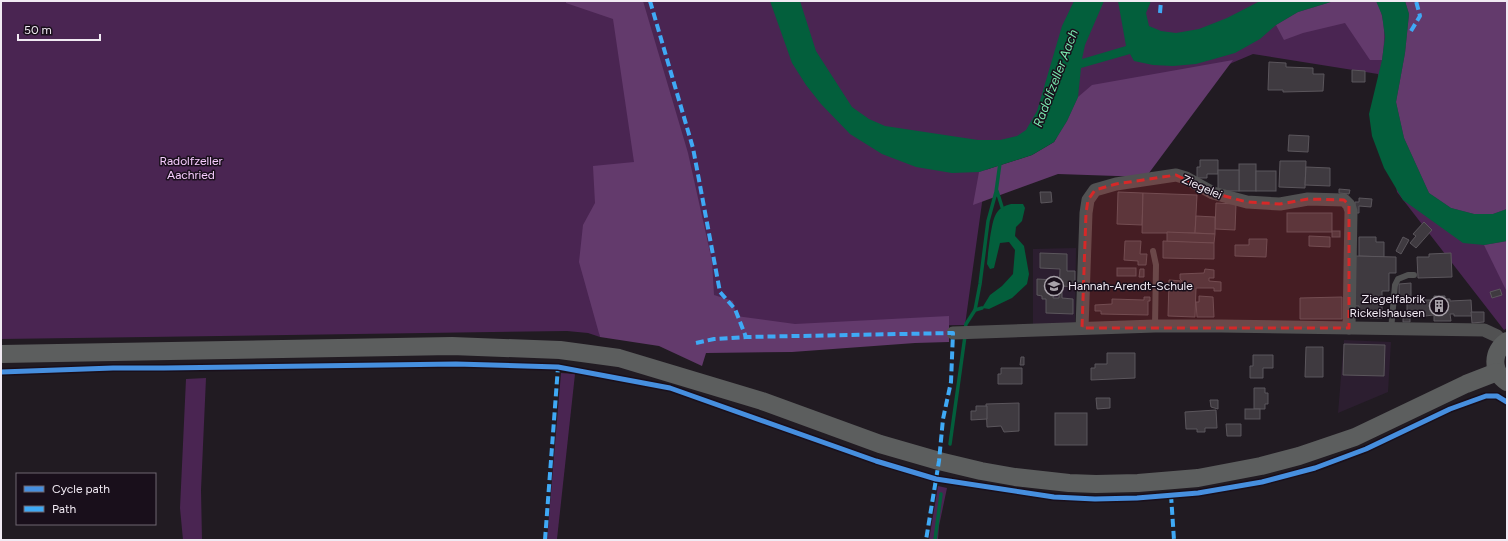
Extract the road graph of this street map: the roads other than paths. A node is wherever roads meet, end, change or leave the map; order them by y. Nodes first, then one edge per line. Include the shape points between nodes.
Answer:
1 (1153, 251) dead end
2 (1414, 275) dead end
3 (1155, 326) junction
4 (1082, 328) junction
5 (1349, 328) junction
6 (1391, 330) junction
7 (956, 333) dead end
8 (1505, 342) edge
9 (1, 354) edge
10 (1502, 377) edge

1 - 3 lane via 1156,265
2 - 6 lane via 1398,279 1395,285
3 - 4 street
3 - 5 street
4 - 5 street, Ziegelei via 1088,200 1095,190 1116,184 1176,175 1213,193 1247,202 1280,204 1308,199 1344,200 1351,211
4 - 7 street
5 - 6 street
6 - 8 street via 1484,330
8 - 10 main road via 1495,358 1495,366
9 - 10 main road via 452,346 560,350 626,360 762,401 880,444 939,461 1015,477 1096,484 1198,478 1291,458 1355,437 1466,384

